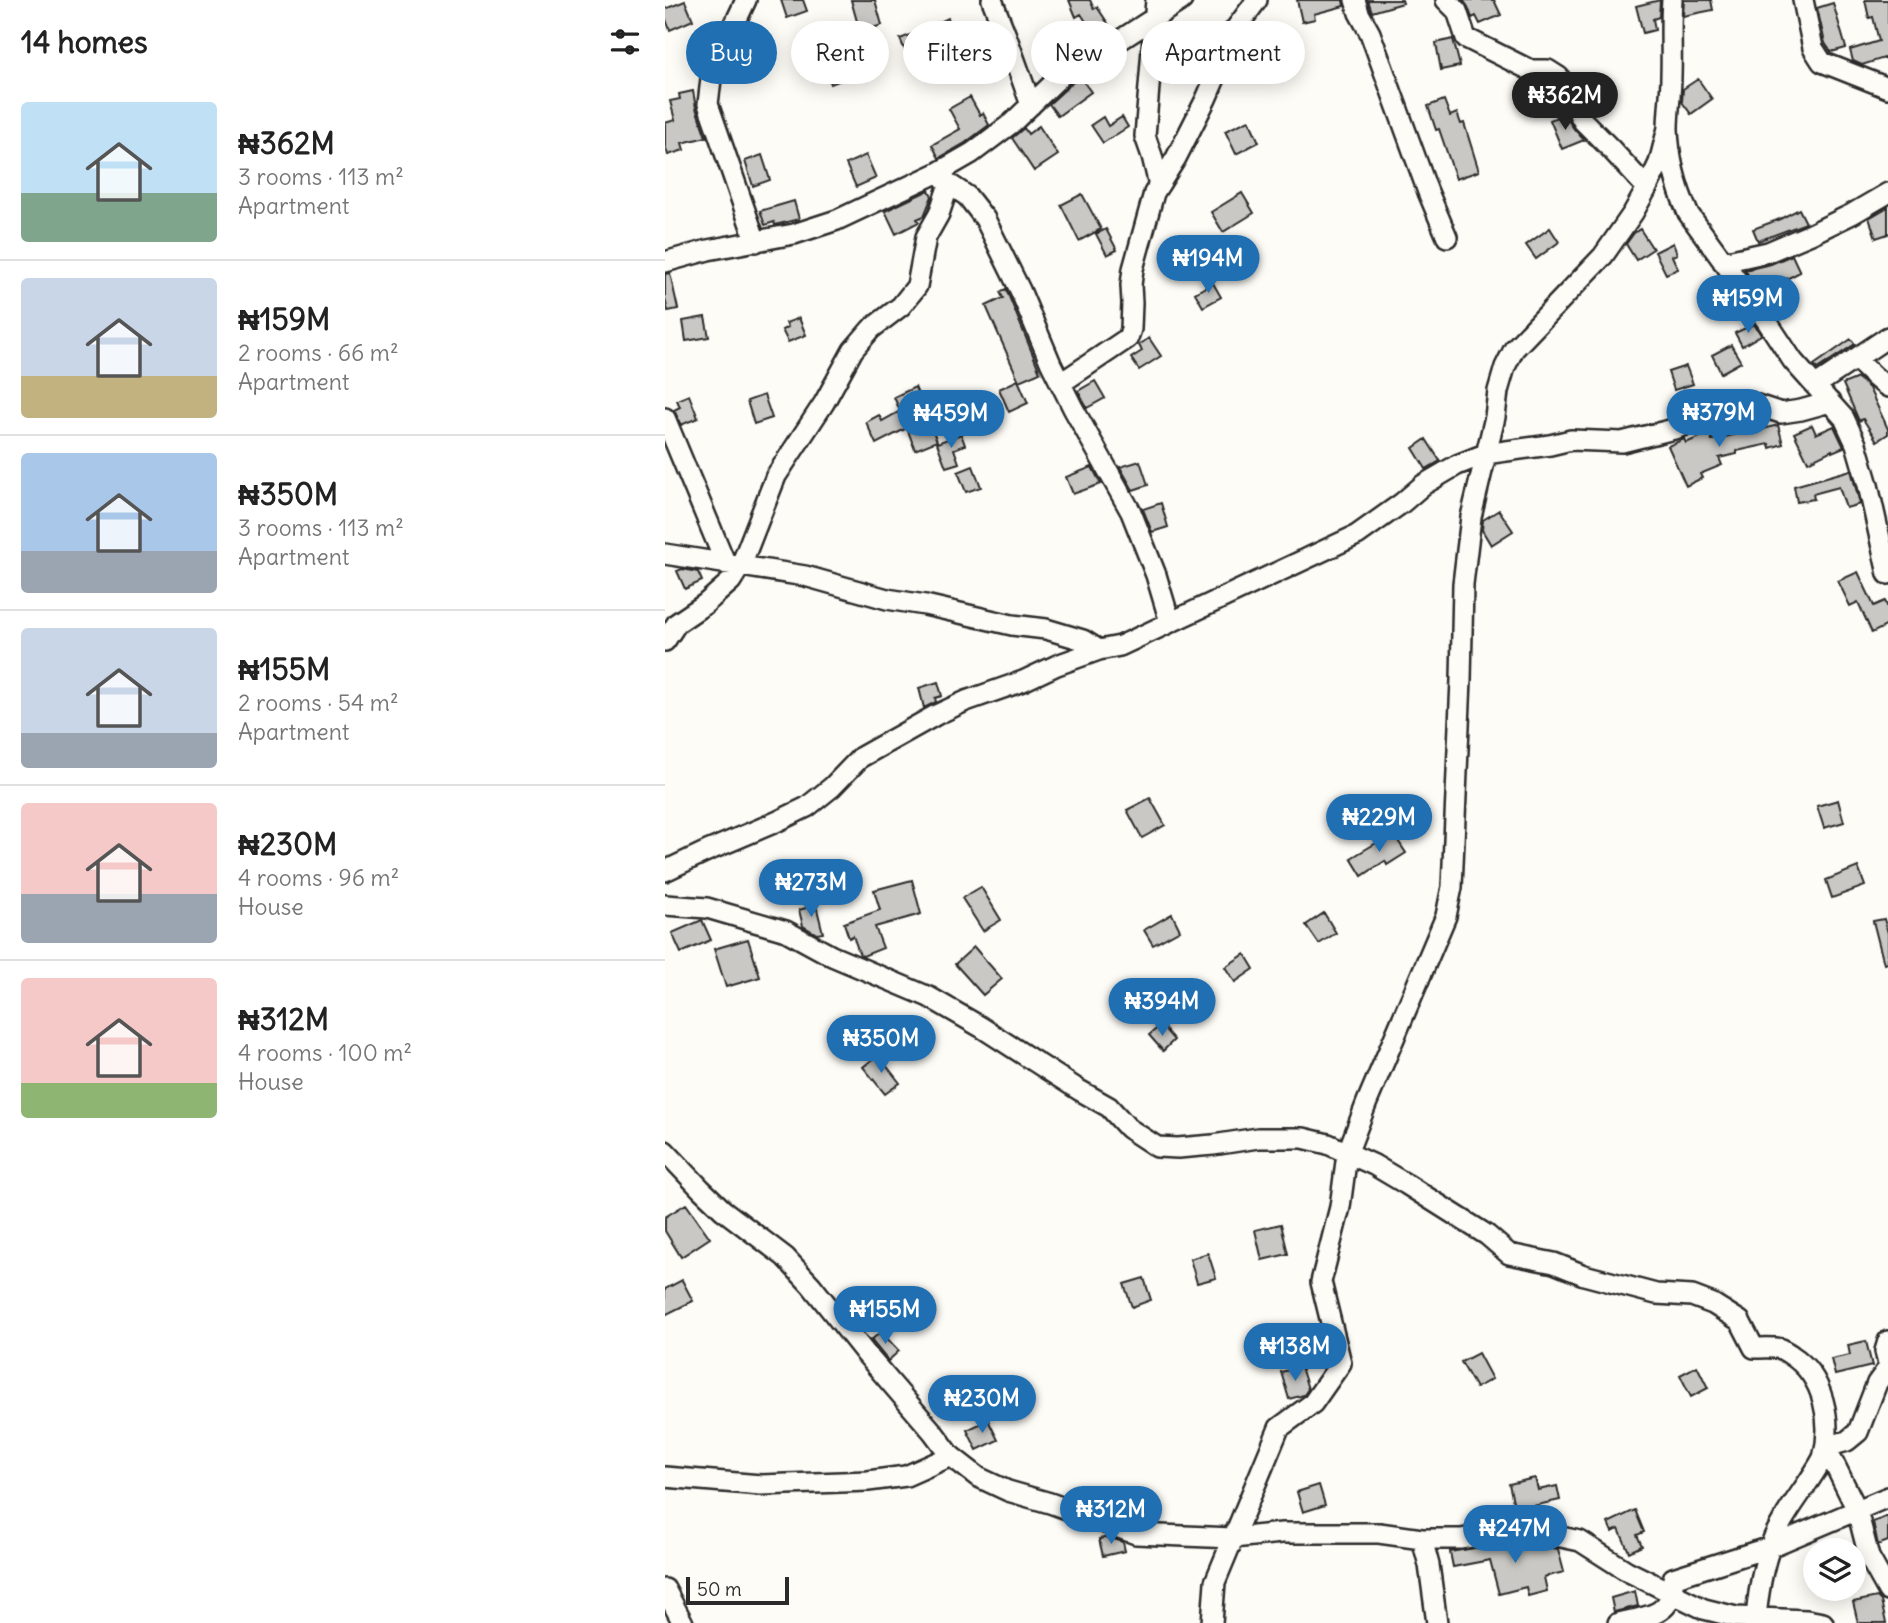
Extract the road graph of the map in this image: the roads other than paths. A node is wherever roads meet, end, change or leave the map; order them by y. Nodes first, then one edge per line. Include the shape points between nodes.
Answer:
1 (746, 0) edge
2 (992, 0) edge
3 (1182, 0) edge
4 (1257, 0) edge
5 (1355, 0) edge
6 (1446, 0) edge
7 (1672, 0) edge
8 (1803, 0) edge
9 (1155, 9) edge
10 (1888, 88) edge
11 (1031, 105) junction
12 (1668, 128) junction
13 (944, 178) junction
14 (1159, 185) junction
15 (1647, 188) junction
16 (1888, 193) edge
17 (1447, 237) dead end
18 (756, 242) junction
19 (665, 261) edge
20 (1723, 262) junction
21 (1888, 337) edge
22 (1856, 359) junction
23 (1061, 383) junction
24 (1816, 385) junction
25 (1888, 387) edge
26 (1830, 401) junction
27 (665, 418) edge
28 (1485, 454) junction
29 (665, 554) edge
30 (733, 564) junction
31 (1887, 564) edge
32 (1170, 622) junction
33 (665, 641) edge
34 (1099, 650) junction
35 (665, 871) edge
36 (665, 905) edge
37 (665, 1151) edge
38 (1347, 1154) junction
39 (1888, 1341) edge
40 (1888, 1366) edge
41 (1826, 1447) junction
42 (951, 1456) junction
43 (665, 1477) edge
44 (1888, 1497) edge
45 (1857, 1510) junction
46 (1233, 1538) junction
47 (1422, 1539) junction
48 (1770, 1547) junction
49 (665, 1589) edge
50 (1888, 1591) edge
51 (1674, 1594) junction
52 (1706, 1616) edge
53 (1756, 1617) junction
54 (683, 1623) edge
55 (1212, 1623) edge
56 (1437, 1623) edge
57 (1618, 1623) edge
58 (1823, 1623) edge

1 - 18 street via 719,57 708,104
2 - 11 street
3 - 9 street
4 - 14 street via 1228,38 1206,99
5 - 17 street
6 - 15 street via 1457,11 1466,38 1530,70 1548,70 1559,77 1583,121
7 - 12 street
8 - 10 street via 1813,48 1822,62
9 - 11 street via 1114,44 1064,73
9 - 14 street via 1145,136
11 - 13 street
12 - 15 street
12 - 20 street via 1679,193
13 - 18 street via 837,220
13 - 23 street via 967,196 985,219
13 - 30 street via 939,214 926,237 917,286 853,351 776,476
14 - 23 street via 1133,269 1128,338
15 - 28 street via 1608,249 1514,349
16 - 20 street via 1768,252
18 - 19 street
20 - 24 street via 1793,361
21 - 22 street
22 - 24 street
22 - 25 street
23 - 32 street via 1131,512
24 - 26 street
26 - 28 street via 1781,413 1745,401 1678,428 1622,442 1571,440
26 - 31 street via 1856,444
27 - 30 street
28 - 32 street via 1423,485 1357,535
28 - 38 street via 1463,584 1452,887 1446,916
29 - 30 street
30 - 33 street via 731,581 677,623
30 - 34 street via 1046,629
32 - 34 street via 1120,646
34 - 35 street via 936,715 861,757 807,807
36 - 38 street via 708,908 786,931 832,956 929,996 1108,1107 1128,1128 1157,1147 1303,1138
37 - 42 street via 723,1210 785,1257 811,1284
38 - 41 street via 1406,1184 1509,1254 1656,1294 1692,1296 1713,1304 1740,1321 1754,1348 1782,1349 1814,1376 1822,1395
38 - 46 street via 1340,1207 1321,1282 1341,1363 1313,1403 1279,1428
39 - 40 street
40 - 41 street via 1859,1432
41 - 45 street
41 - 48 street
42 - 43 street via 906,1476 868,1481 761,1485
42 - 46 street via 978,1477 1008,1491 1136,1534
44 - 45 street
45 - 48 street
45 - 50 street via 1869,1557
46 - 47 street via 1328,1532
46 - 55 street via 1215,1582
47 - 51 street via 1461,1539 1511,1530 1580,1541
47 - 56 street
48 - 51 street via 1673,1578
48 - 53 street
49 - 54 street
51 - 52 street
51 - 57 street via 1666,1608
52 - 53 street
53 - 58 street

